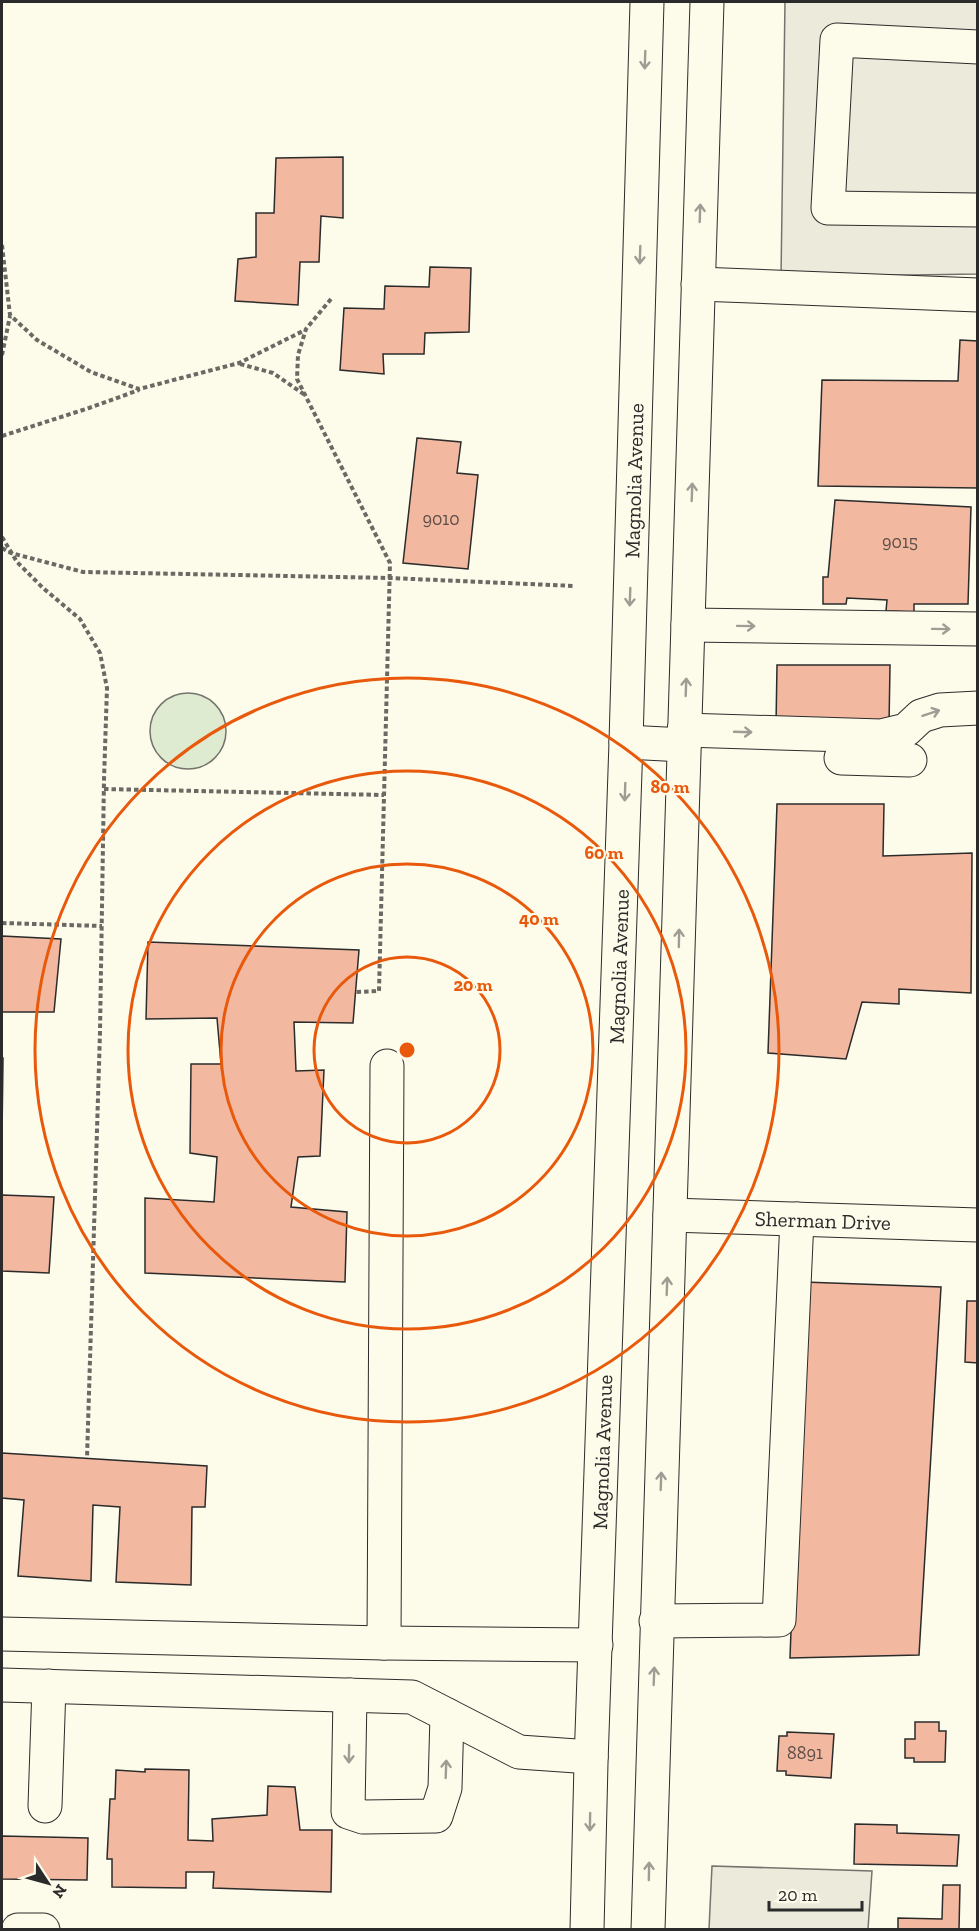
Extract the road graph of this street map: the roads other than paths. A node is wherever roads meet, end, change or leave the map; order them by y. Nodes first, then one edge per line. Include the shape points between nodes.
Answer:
1 (647, 2) edge
2 (707, 2) edge
3 (978, 47) edge
4 (978, 210) edge
5 (698, 284) junction
6 (978, 295) edge
7 (688, 625) junction
8 (978, 629) edge
9 (978, 708) edge
10 (684, 738) junction
11 (626, 741) junction
12 (910, 760) dead end
13 (387, 1066) dead end
14 (670, 1215) junction
15 (797, 1220) junction
16 (978, 1225) edge
17 (656, 1621) junction
18 (2, 1634) edge
19 (384, 1643) junction
20 (596, 1645) junction
21 (2, 1685) edge
22 (49, 1686) junction
23 (350, 1695) junction
24 (447, 1715) junction
25 (591, 1758) junction
26 (45, 1806) dead end
27 (18, 1929) edge
28 (43, 1929) edge
29 (587, 1929) edge
30 (648, 1929) edge

1 -> 11 main road, Magnolia Avenue
5 -> 2 main road
3 - 4 main road via 837,40 828,208
5 - 6 main road
7 -> 5 main road
7 -> 8 main road
10 -> 7 main road
10 -> 9 main road via 881,736 906,730 921,716 940,710
10 - 11 main road
10 - 12 main road via 721,753
14 -> 10 main road
11 -> 20 main road, Magnolia Avenue
13 - 19 main road
14 - 15 main road, Sherman Drive
17 -> 14 main road
15 - 16 main road, Sherman Drive
15 - 17 main road via 779,1620
30 -> 17 main road
18 - 19 main road
19 - 20 main road
20 - 25 main road, Magnolia Avenue
21 - 22 main road
22 - 23 main road
22 - 26 main road
23 - 24 main road via 412,1697
23 -> 24 main road via 348,1812 363,1817 436,1816 445,1788
24 - 25 main road via 519,1752
25 -> 29 main road, Magnolia Avenue
27 - 28 main road

